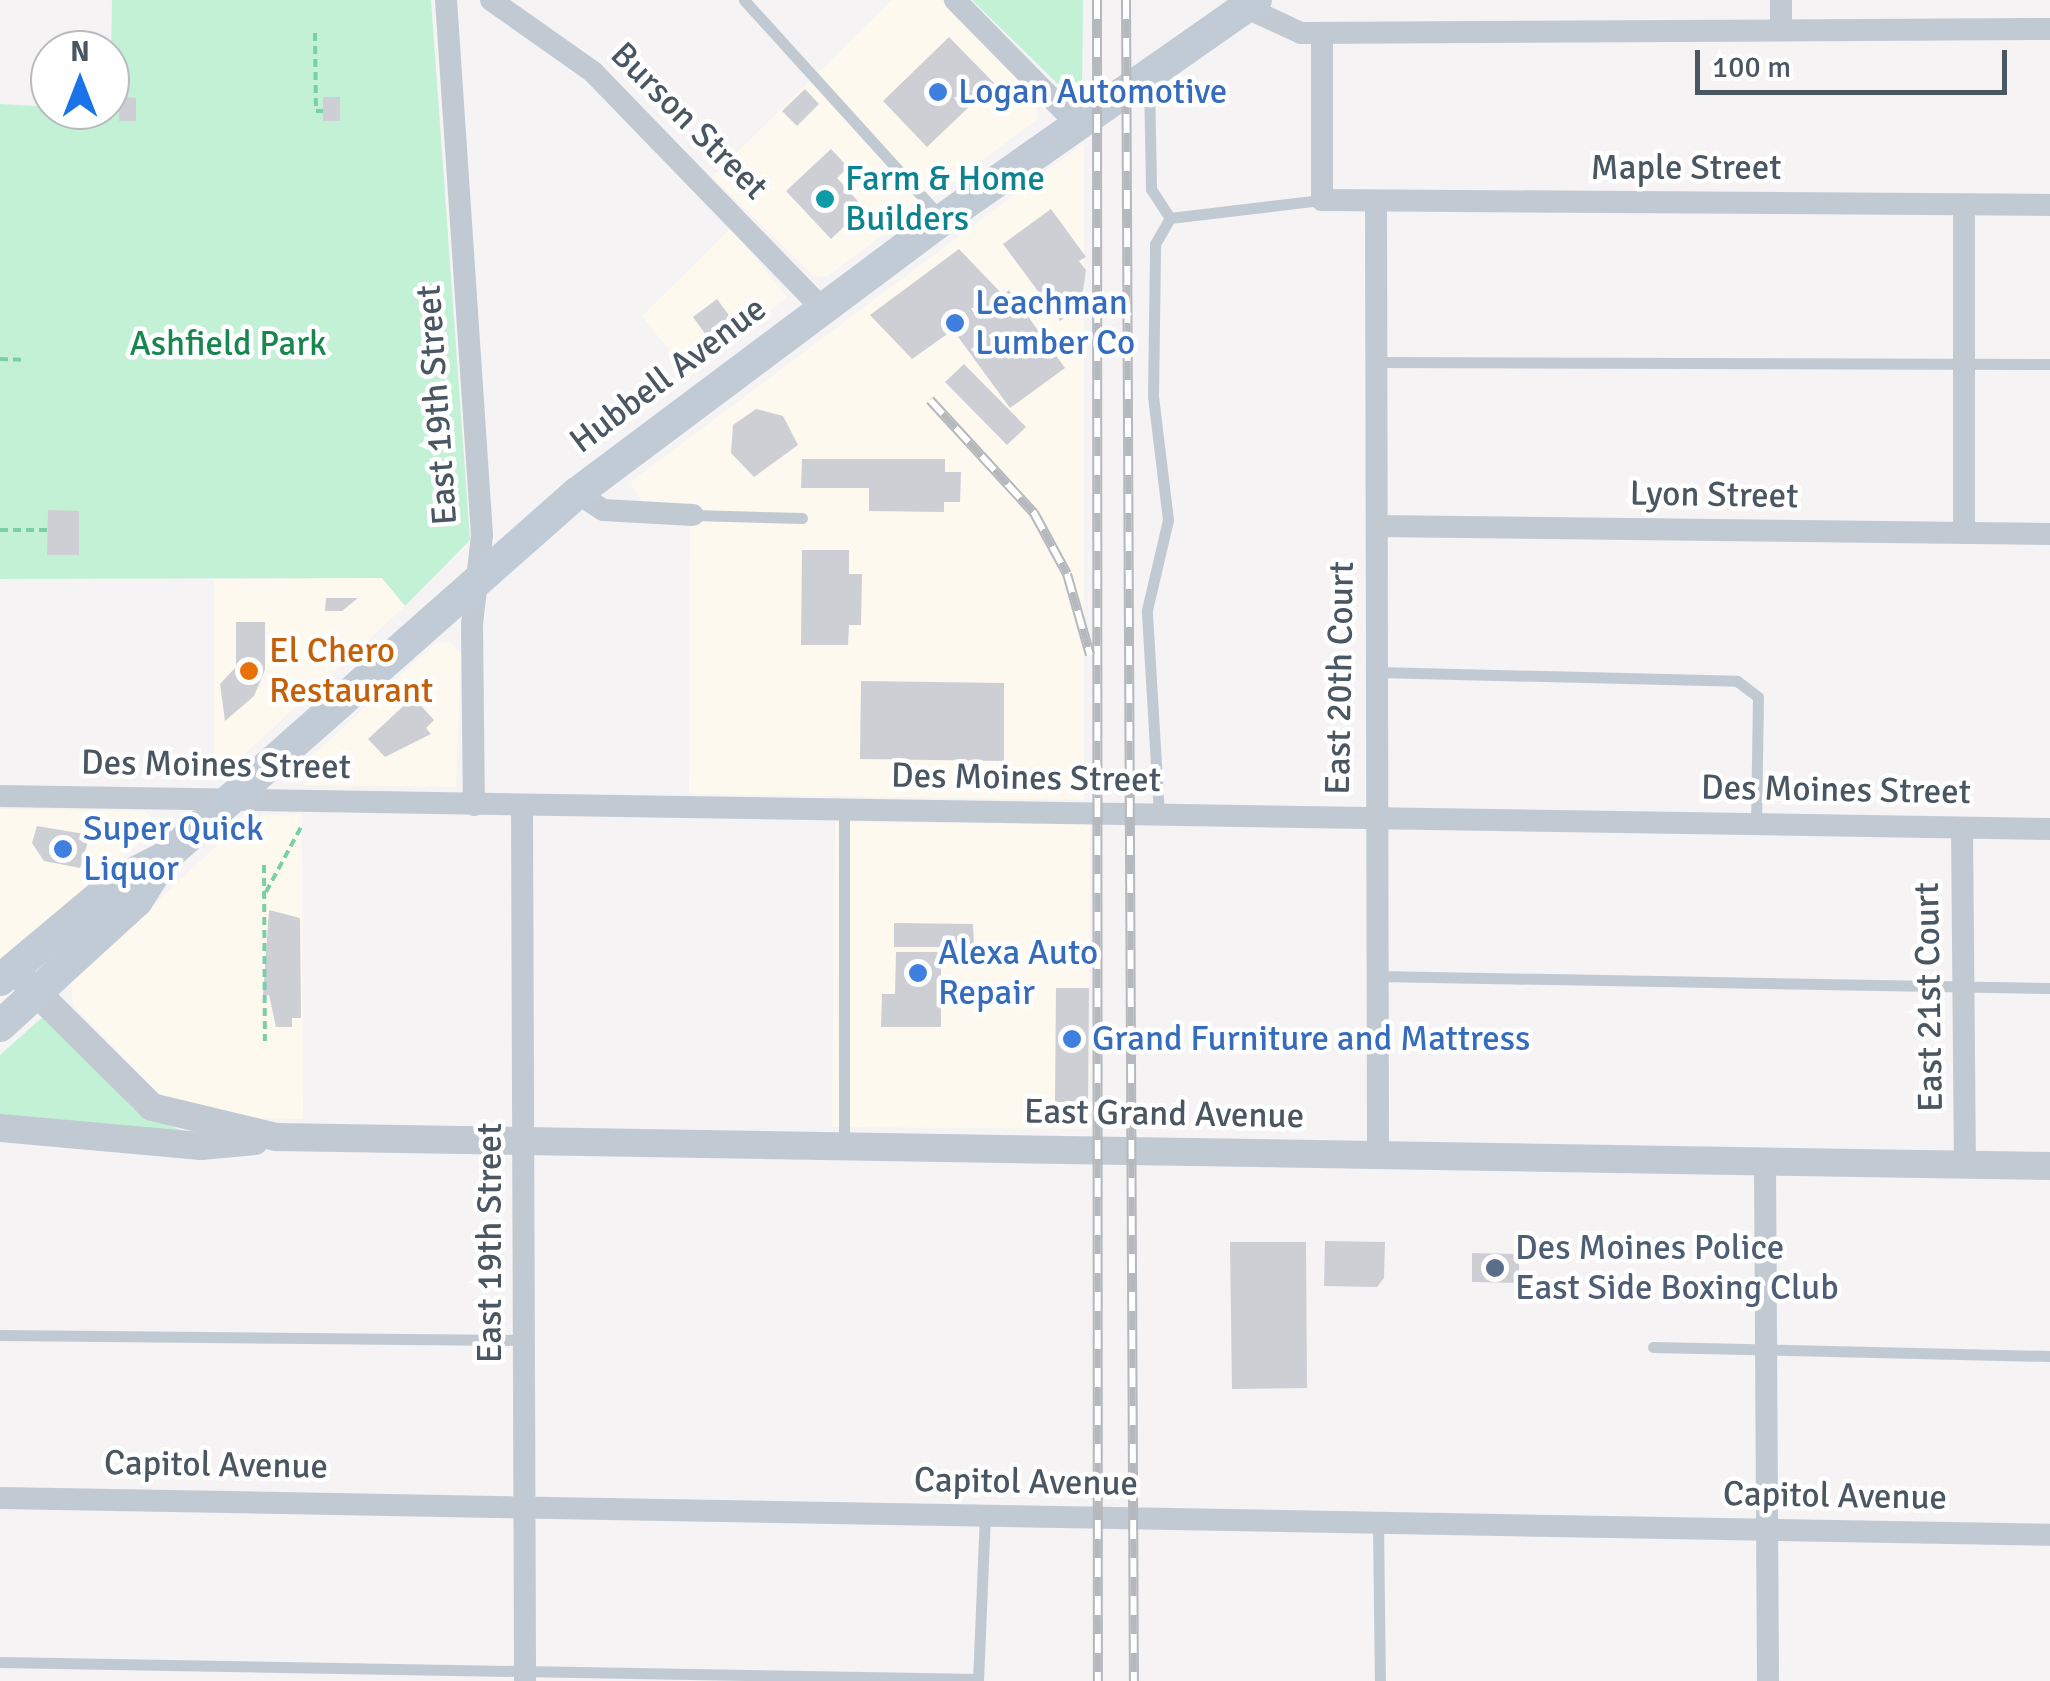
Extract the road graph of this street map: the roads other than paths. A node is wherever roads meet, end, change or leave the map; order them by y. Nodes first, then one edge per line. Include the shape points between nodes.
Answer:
1 (446, 0) edge
2 (491, 0) edge
3 (744, 0) edge
4 (955, 0) edge
5 (1780, 0) edge
6 (1250, 4) edge
7 (2050, 29) edge
8 (1780, 30) junction
9 (1322, 33) junction
10 (1148, 73) junction
11 (1076, 123) junction
12 (1322, 200) junction
13 (1376, 201) junction
14 (1964, 205) junction
15 (2050, 205) edge
16 (1170, 218) junction
17 (943, 220) junction
18 (823, 309) junction
19 (1376, 362) junction
20 (1964, 362) junction
21 (2050, 364) edge
22 (576, 493) junction
23 (693, 515) joint
24 (802, 518) dead end
25 (1376, 526) junction
26 (1964, 533) junction
27 (2050, 534) edge
28 (480, 574) junction
29 (1377, 672) junction
30 (0, 796) edge
31 (229, 801) junction
32 (474, 805) junction
33 (522, 806) junction
34 (844, 810) junction
35 (1160, 815) junction
36 (1373, 819) junction
37 (1756, 823) junction
38 (1962, 828) junction
39 (2050, 829) edge
40 (164, 858) junction
41 (1377, 976) junction
42 (1, 979) edge
43 (1964, 986) junction
44 (41, 988) junction
45 (2050, 988) edge
46 (0, 1026) edge
47 (0, 1128) edge
48 (276, 1137) junction
49 (526, 1142) junction
50 (844, 1147) junction
51 (1378, 1156) junction
52 (1766, 1162) junction
53 (1966, 1166) junction
54 (2050, 1166) edge
55 (0, 1335) edge
56 (525, 1340) junction
57 (1653, 1347) dead end
58 (1766, 1352) junction
59 (2050, 1356) edge
60 (0, 1498) edge
61 (525, 1504) junction
62 (985, 1517) junction
63 (1378, 1523) junction
64 (1767, 1530) junction
65 (2050, 1535) edge
66 (0, 1662) edge
67 (525, 1676) edge
68 (978, 1680) edge
69 (1380, 1681) edge
70 (1768, 1681) edge

1 - 28 street, East 19th Street
2 - 18 street, Burson Street via 593,72
3 - 17 lane
4 - 11 street
5 - 8 street
6 - 9 street via 1301,33
6 - 10 main road, Hubbell Avenue
7 - 8 street
8 - 9 street
9 - 12 street
10 - 11 main road, Hubbell Avenue
10 - 16 lane via 1150,188
11 - 17 main road, Hubbell Avenue
12 - 13 street, Maple Street
12 - 16 lane
13 - 14 street, Maple Street
13 - 19 street, East 20th Court
14 - 15 street, Maple Street
14 - 20 street
16 - 35 lane via 1155,244 1153,396 1168,520 1147,610
17 - 18 main road, Hubbell Avenue
18 - 22 main road, Hubbell Avenue
19 - 20 lane
19 - 25 street, East 20th Court
20 - 21 lane
20 - 26 street
22 - 23 street via 603,510
22 - 28 main road, Hubbell Avenue
23 - 24 lane
25 - 26 street, Lyon Street
25 - 29 street, East 20th Court
26 - 27 street, Lyon Street
28 - 31 main road, Hubbell Avenue
28 - 32 street, East 19th Street via 472,624
29 - 36 street, East 20th Court
29 - 37 lane via 1737,681 1758,697
30 - 31 street, Des Moines Street
31 - 32 street, Des Moines Street
31 - 40 main road, Hubbell Avenue
32 - 33 street, Des Moines Street
33 - 34 street, Des Moines Street
33 - 49 street, East 19th Street
34 - 35 street, Des Moines Street
34 - 50 lane
35 - 36 street, Des Moines Street
36 - 37 street, Des Moines Street
36 - 41 street, East 20th Court
37 - 38 street, Des Moines Street
38 - 39 street, Des Moines Street
38 - 43 street, East 21st Court
40 - 42 main road, Hubbell Avenue via 118,881
40 - 44 main road, Hubbell Avenue via 137,901
41 - 43 lane
41 - 51 street, East 20th Court
42 - 44 street
43 - 45 lane
43 - 53 street, East 21st Court
44 - 46 main road, Hubbell Avenue
44 - 48 street, East Grand Avenue via 152,1107 198,1124
47 - 48 street, East Grand Avenue via 201,1146
48 - 49 street, East Grand Avenue
49 - 50 street, East Grand Avenue
49 - 56 street, East 19th Street
50 - 51 street, East Grand Avenue
51 - 52 street, East Grand Avenue
52 - 53 street, East Grand Avenue
52 - 58 street
53 - 54 street, East Grand Avenue
55 - 56 lane
56 - 61 street, East 19th Street
57 - 58 lane
58 - 59 lane
58 - 64 street
60 - 61 street, Capitol Avenue
61 - 62 street, Capitol Avenue
61 - 67 street, East 19th Street
62 - 63 street, Capitol Avenue
62 - 68 lane
63 - 64 street, Capitol Avenue
63 - 69 lane
64 - 65 street, Capitol Avenue
64 - 70 street
66 - 67 lane
67 - 68 lane

